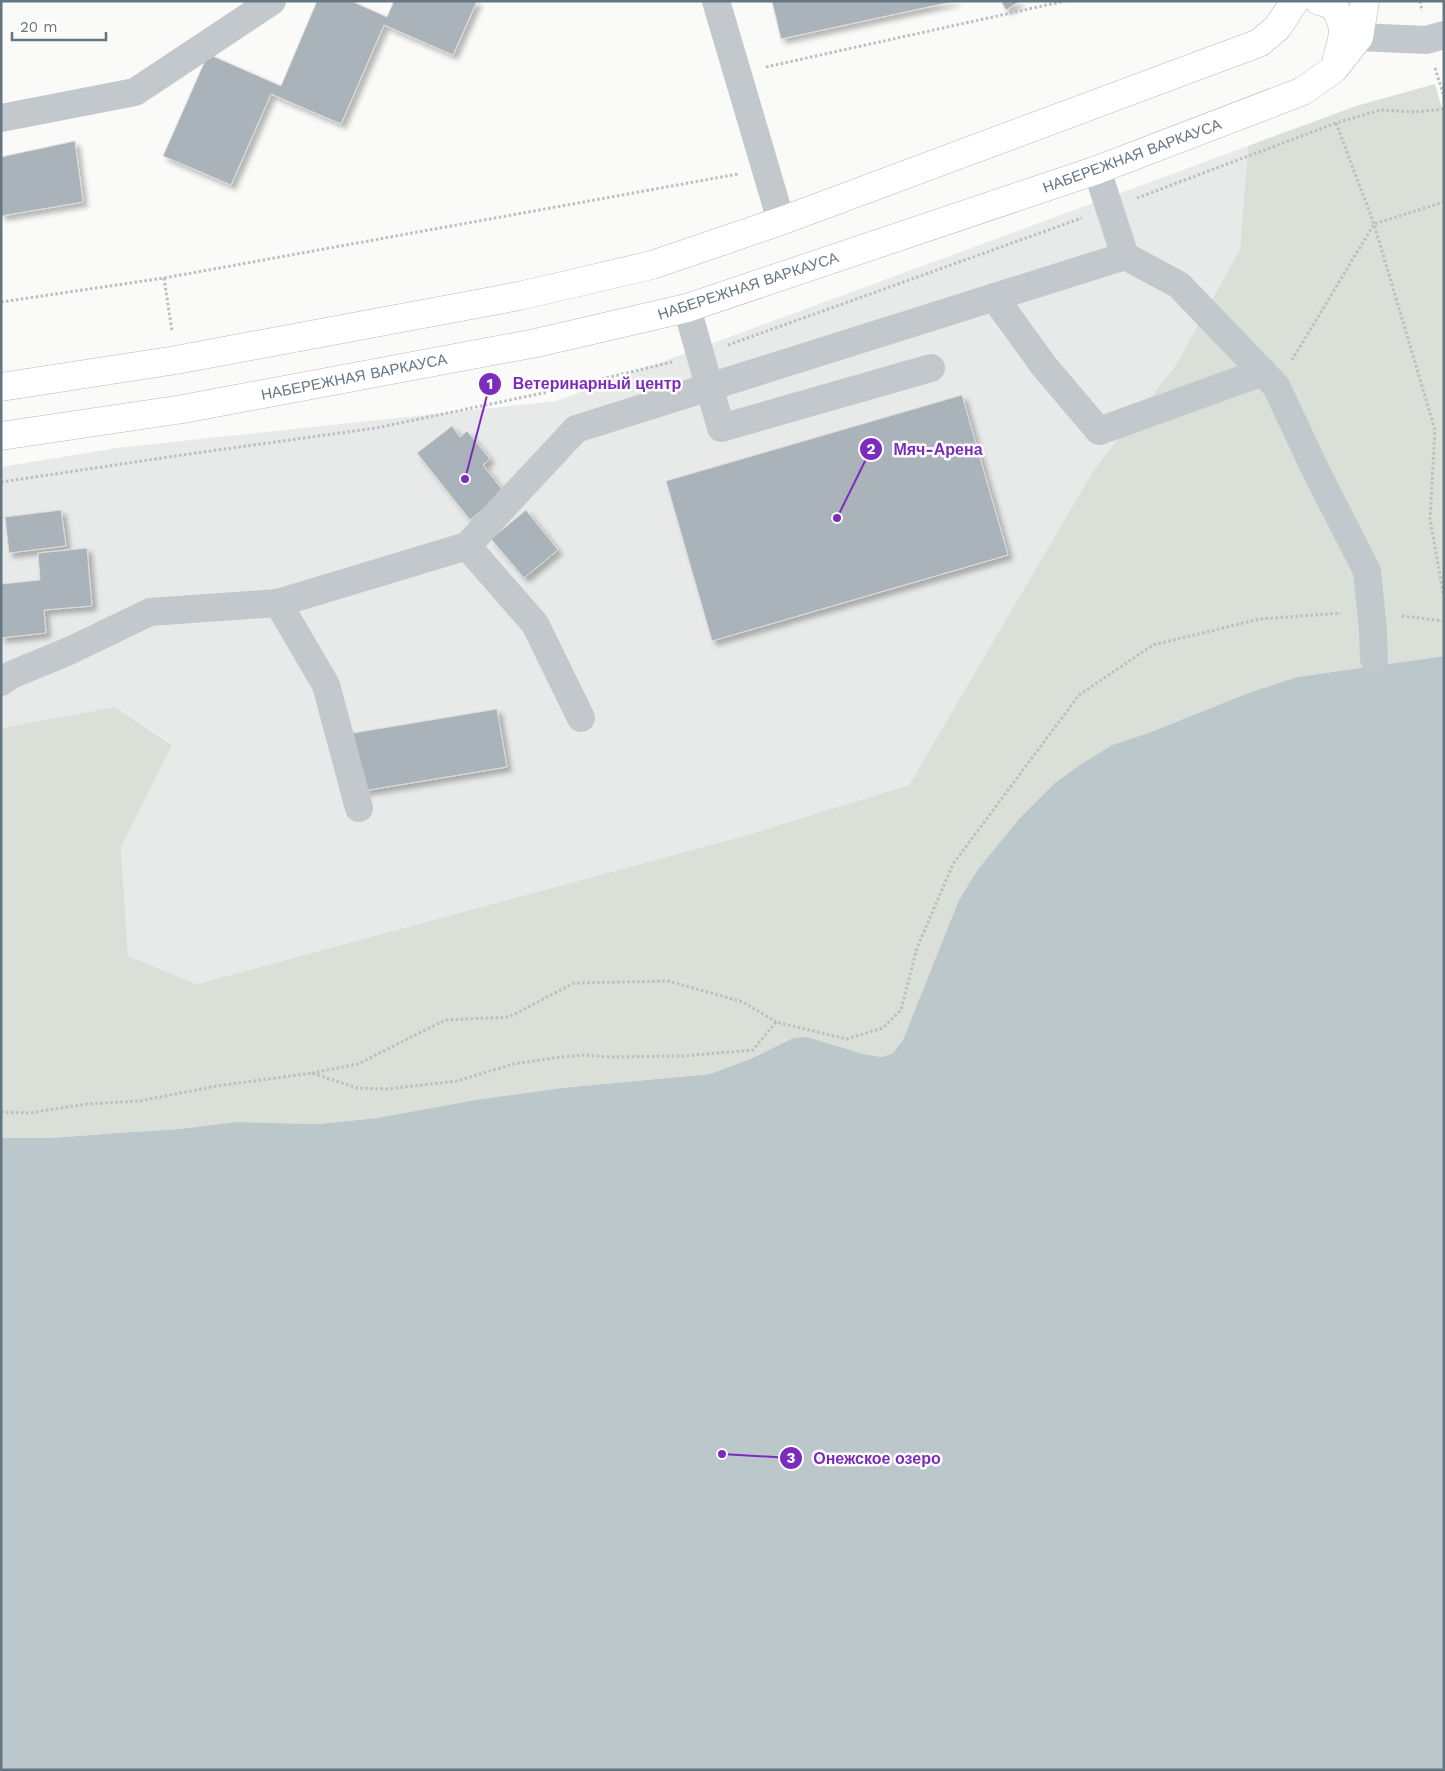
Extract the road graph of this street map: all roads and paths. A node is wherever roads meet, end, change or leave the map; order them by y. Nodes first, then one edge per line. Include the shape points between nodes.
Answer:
1 (272, 1) edge
2 (716, 1) edge
3 (1065, 1) edge
4 (1319, 1) edge
5 (1365, 1) edge
6 (1300, 4) edge
7 (1444, 35) edge
8 (1359, 37) junction
9 (1334, 69) junction
10 (737, 74) junction
11 (1, 118) edge
12 (1336, 123) dead end
13 (765, 169) junction
14 (1097, 170) junction
15 (1444, 202) edge
16 (781, 222) junction
17 (1374, 224) junction
18 (1125, 256) junction
19 (164, 278) junction
20 (994, 298) junction
21 (1, 302) edge
22 (687, 308) junction
23 (172, 332) dead end
24 (931, 368) dead end
25 (1270, 379) junction
26 (1, 387) edge
27 (709, 387) junction
28 (1, 436) edge
29 (467, 546) junction
30 (1444, 598) edge
31 (278, 603) junction
32 (1370, 612) junction
33 (1444, 621) edge
34 (1374, 659) dead end
35 (1, 682) edge
36 (581, 718) dead end
37 (359, 808) dead end
38 (776, 1022) junction
39 (312, 1074) junction
40 (1, 1112) edge

1 - 11 street via 135,92
2 - 10 street
3 - 10 path
4 - 9 main road via 1333,5 1342,18 1344,34
5 - 8 main road, НАБЕРЕЖНАЯ ВАРКАУСА
6 - 16 main road via 1259,43
7 - 8 street via 1426,40
8 - 9 main road, НАБЕРЕЖНАЯ ВАРКАУСА
9 - 14 main road, НАБЕРЕЖНАЯ ВАРКАУСА via 1304,91
10 - 13 street
12 - 17 path
13 - 16 street
13 - 19 path
14 - 18 street
14 - 22 main road, НАБЕРЕЖНАЯ ВАРКАУСА
15 - 17 path
16 - 26 main road via 652,264 519,296 176,360
17 - 25 path
17 - 30 path via 1435,430 1430,519
18 - 20 street
18 - 25 street via 1179,285
19 - 21 path
19 - 23 path
20 - 25 street via 1044,366 1099,431
20 - 27 street
22 - 27 street
22 - 28 main road, НАБЕРЕЖНАЯ ВАРКАУСА via 536,343 193,407
24 - 27 street via 722,428
25 - 32 street via 1367,571
27 - 29 street via 576,429
29 - 31 street
29 - 36 street via 535,624
31 - 35 street via 150,612
31 - 37 street via 326,685
32 - 33 path
32 - 34 street
32 - 38 path via 1260,619 1153,645 1079,695 953,864 917,948 901,1010 883,1028 847,1039
38 - 39 path via 753,1050 683,1056 561,1057 513,1064 457,1081 387,1089 357,1088
38 - 39 path via 743,1002 668,982 574,983 509,1017 445,1020 358,1064
39 - 40 path via 217,1086 139,1101 87,1104 30,1113

